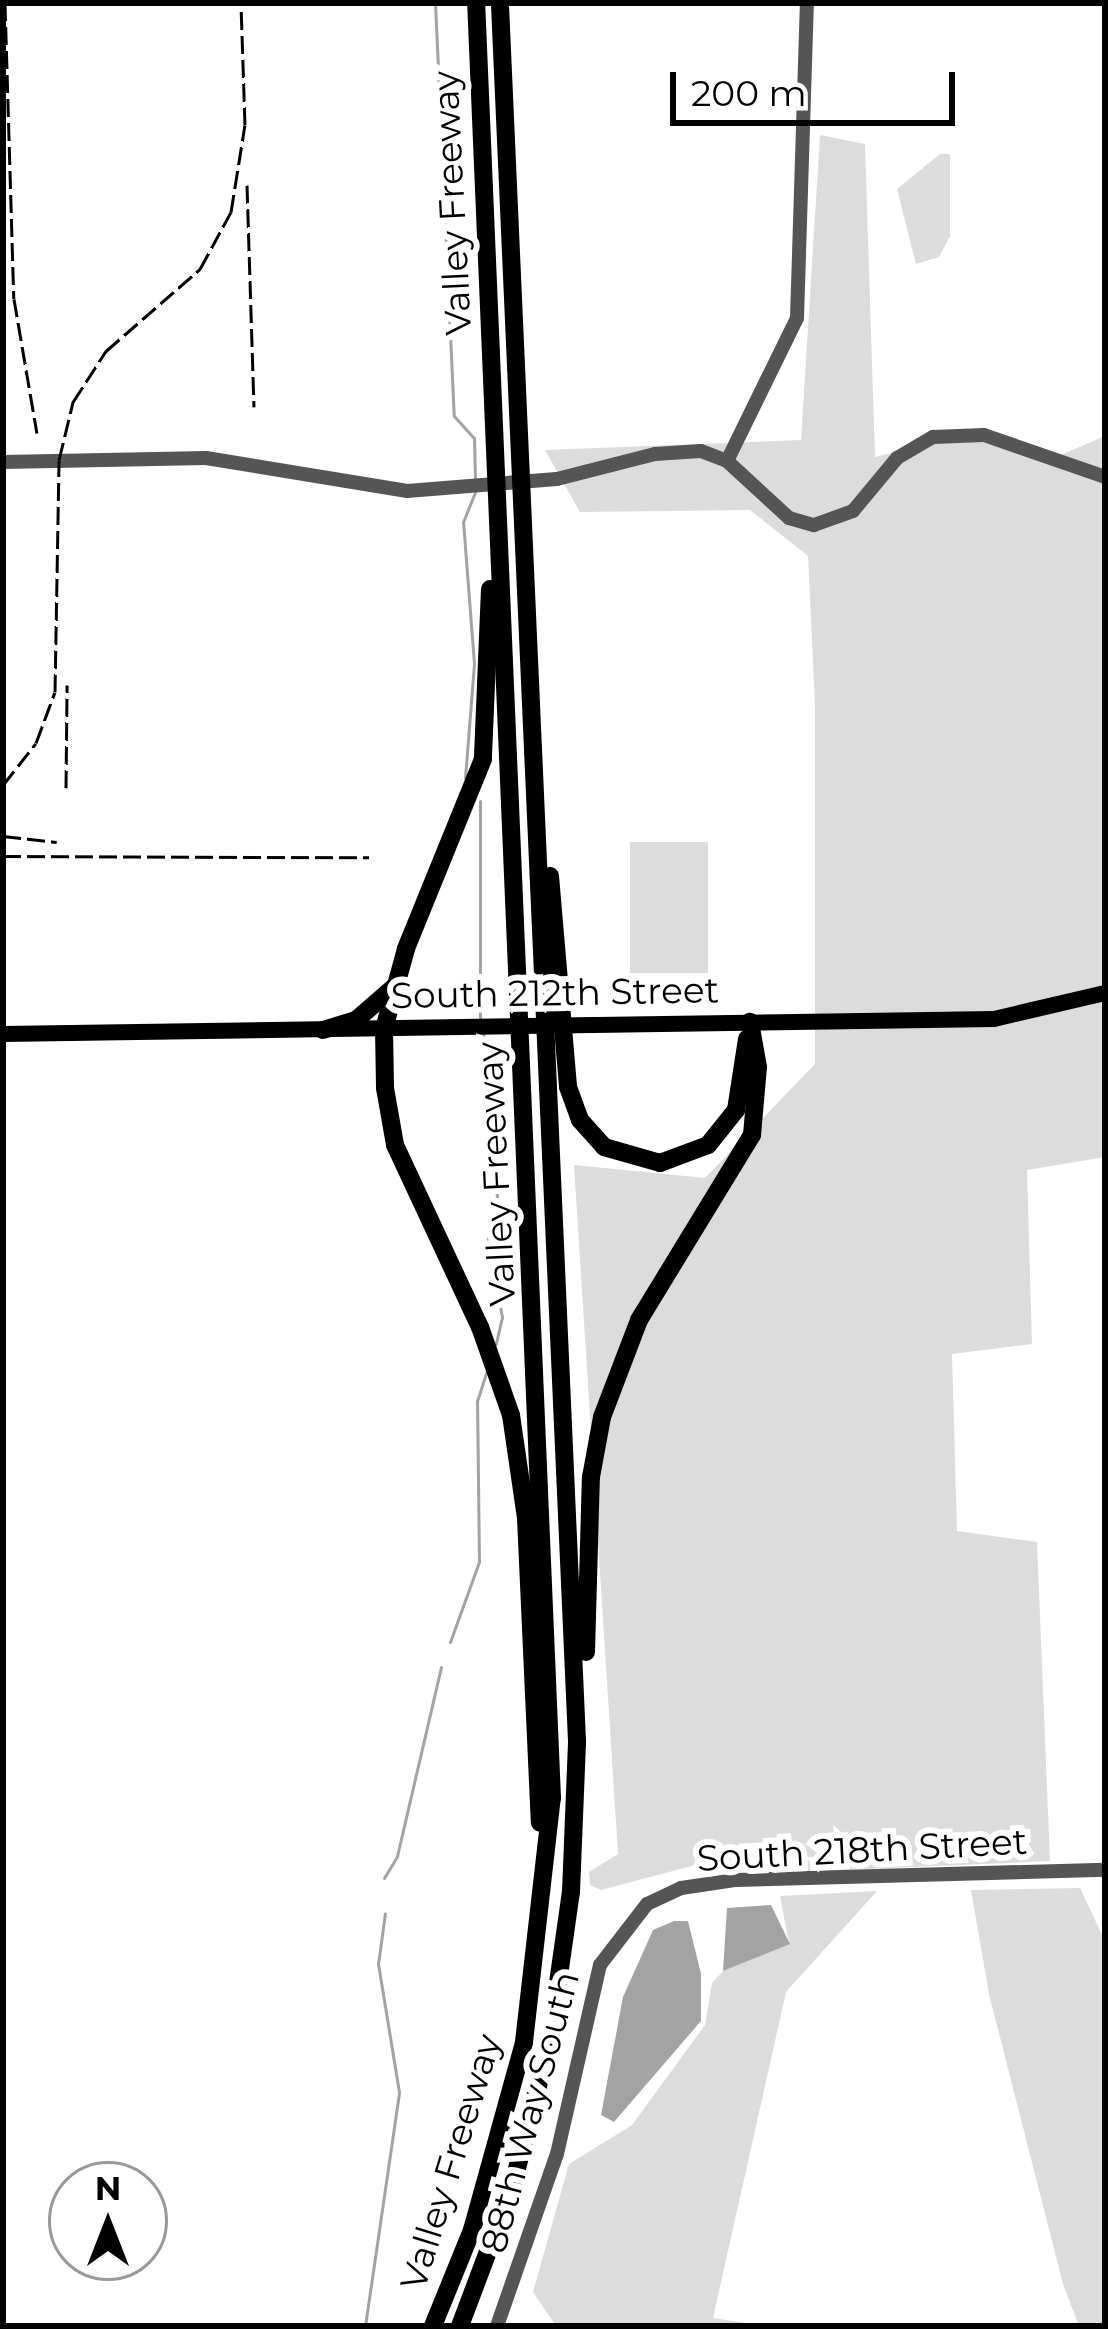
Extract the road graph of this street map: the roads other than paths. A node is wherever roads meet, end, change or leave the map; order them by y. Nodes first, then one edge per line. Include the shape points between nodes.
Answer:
1 (476, 3) edge
2 (500, 3) edge
3 (807, 3) edge
4 (3, 461) edge
5 (727, 461) junction
6 (1105, 478) edge
7 (497, 518) junction
8 (539, 819) junction
9 (398, 984) junction
10 (1105, 993) edge
11 (750, 1022) junction
12 (384, 1029) junction
13 (323, 1030) junction
14 (3, 1034) edge
15 (577, 1741) junction
16 (1105, 1870) edge
17 (544, 1894) junction
18 (631, 1918) joint
19 (433, 2326) edge
20 (460, 2326) edge
21 (497, 2326) edge

1 - 7 highway, Valley Freeway
2 - 8 highway, Valley Freeway
3 - 5 street via 797,318
4 - 5 street via 206,458 377,490 557,479 676,451
5 - 6 street via 789,518 814,525 853,511 897,458 933,437 984,435
7 - 9 highway via 485,740
7 - 17 highway, Valley Freeway via 553,1722
8 - 11 highway via 554,901 568,1087 597,1141 652,1163 703,1149 736,1109
8 - 15 highway, Valley Freeway
9 - 12 highway
9 - 13 highway via 356,1020
10 - 11 main road, South 212th Street via 1023,1016
11 - 12 main road, South 212th Street
11 - 15 highway via 758,1067 752,1135 639,1320 602,1417 591,1477
12 - 13 main road, South 212th Street
12 - 17 highway via 394,1145 502,1384 526,1518
13 - 14 main road, South 212th Street
15 - 20 highway, Valley Freeway via 571,1892 550,2039 512,2188
16 - 18 street, South 218th Street via 717,1882 663,1895
17 - 19 highway, Valley Freeway via 524,2042 498,2148
18 - 21 street, 88th Way South via 600,1965 552,2172

